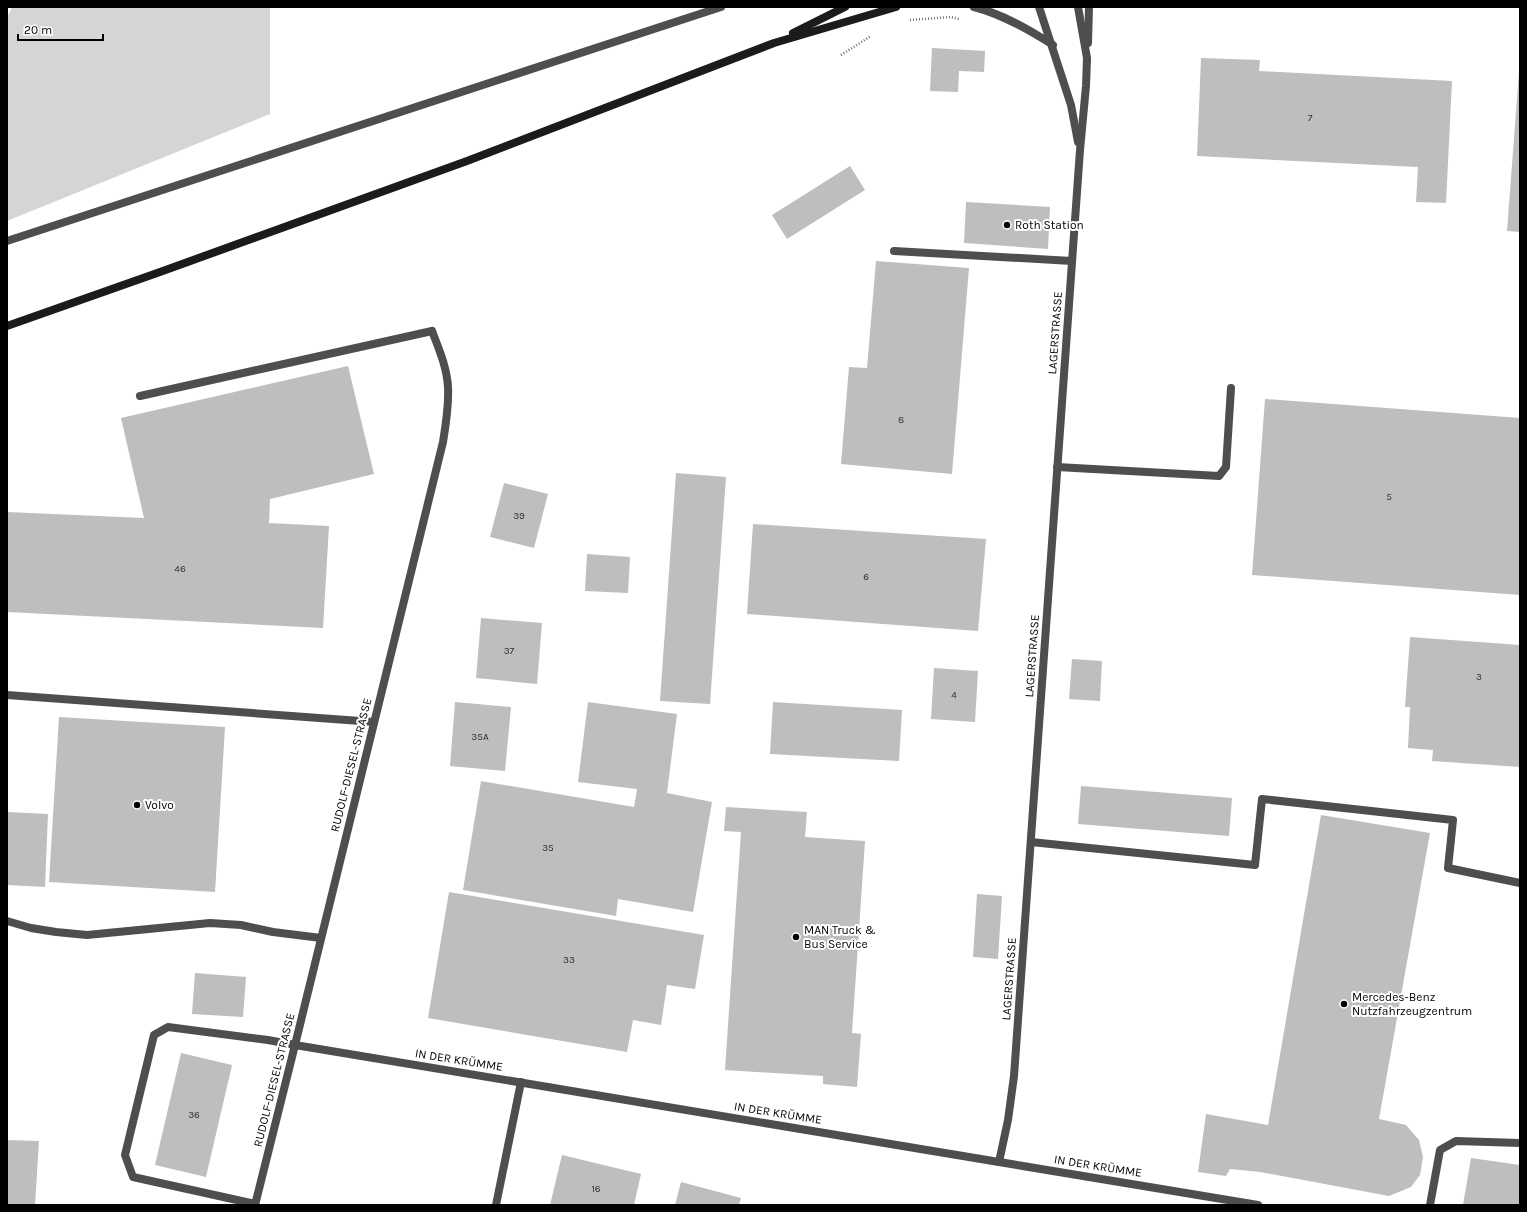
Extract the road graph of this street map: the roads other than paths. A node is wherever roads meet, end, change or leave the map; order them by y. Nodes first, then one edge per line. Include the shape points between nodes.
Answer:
1 (722, 7) edge
2 (845, 7) edge
3 (896, 7) edge
4 (974, 7) edge
5 (1039, 7) edge
6 (1078, 7) edge
7 (1089, 7) edge
8 (774, 43) junction
9 (1053, 45) junction
10 (1087, 58) junction
11 (1080, 150) junction
12 (7, 241) edge
13 (894, 251) dead end
14 (1072, 261) junction
15 (7, 326) edge
16 (1231, 388) dead end
17 (140, 396) dead end
18 (1058, 467) junction
19 (7, 695) edge
20 (374, 722) junction
21 (1031, 842) junction
22 (1520, 883) edge
23 (7, 921) edge
24 (321, 938) junction
25 (295, 1045) junction
26 (521, 1082) junction
27 (1520, 1143) edge
28 (999, 1162) junction
29 (255, 1205) edge
30 (496, 1205) edge
31 (1258, 1205) edge
32 (1430, 1205) edge

1 - 12 street
2 - 8 main road
3 - 8 main road
4 - 9 street via 994,13
5 - 9 street, LAGERSTRASSE
6 - 10 street, LAGERSTRASSE
7 - 10 street
8 - 15 main road via 467,161
9 - 11 street, LAGERSTRASSE via 1071,105
10 - 11 street, LAGERSTRASSE
11 - 14 street, LAGERSTRASSE
13 - 14 street
14 - 18 street, LAGERSTRASSE
16 - 18 street via 1226,467 1219,476
17 - 20 street, RUDOLF-DIESEL-STRASSE via 432,331 442,358 448,386 448,413 435,476
18 - 21 street, LAGERSTRASSE
19 - 20 street
20 - 24 street, RUDOLF-DIESEL-STRASSE
21 - 22 street via 1255,865 1262,799 1453,820 1448,868
21 - 28 street, LAGERSTRASSE via 1014,1076
23 - 24 street via 31,928 87,935 210,923 241,925
24 - 25 street, RUDOLF-DIESEL-STRASSE
25 - 26 street, IN DER KRÜMME
25 - 29 street, RUDOLF-DIESEL-STRASSE
25 - 29 street, IN DER KRÜMME via 168,1027 154,1035 125,1155 133,1177
26 - 28 street, IN DER KRÜMME
26 - 30 street
27 - 32 street via 1456,1141 1440,1150
28 - 31 street, IN DER KRÜMME

